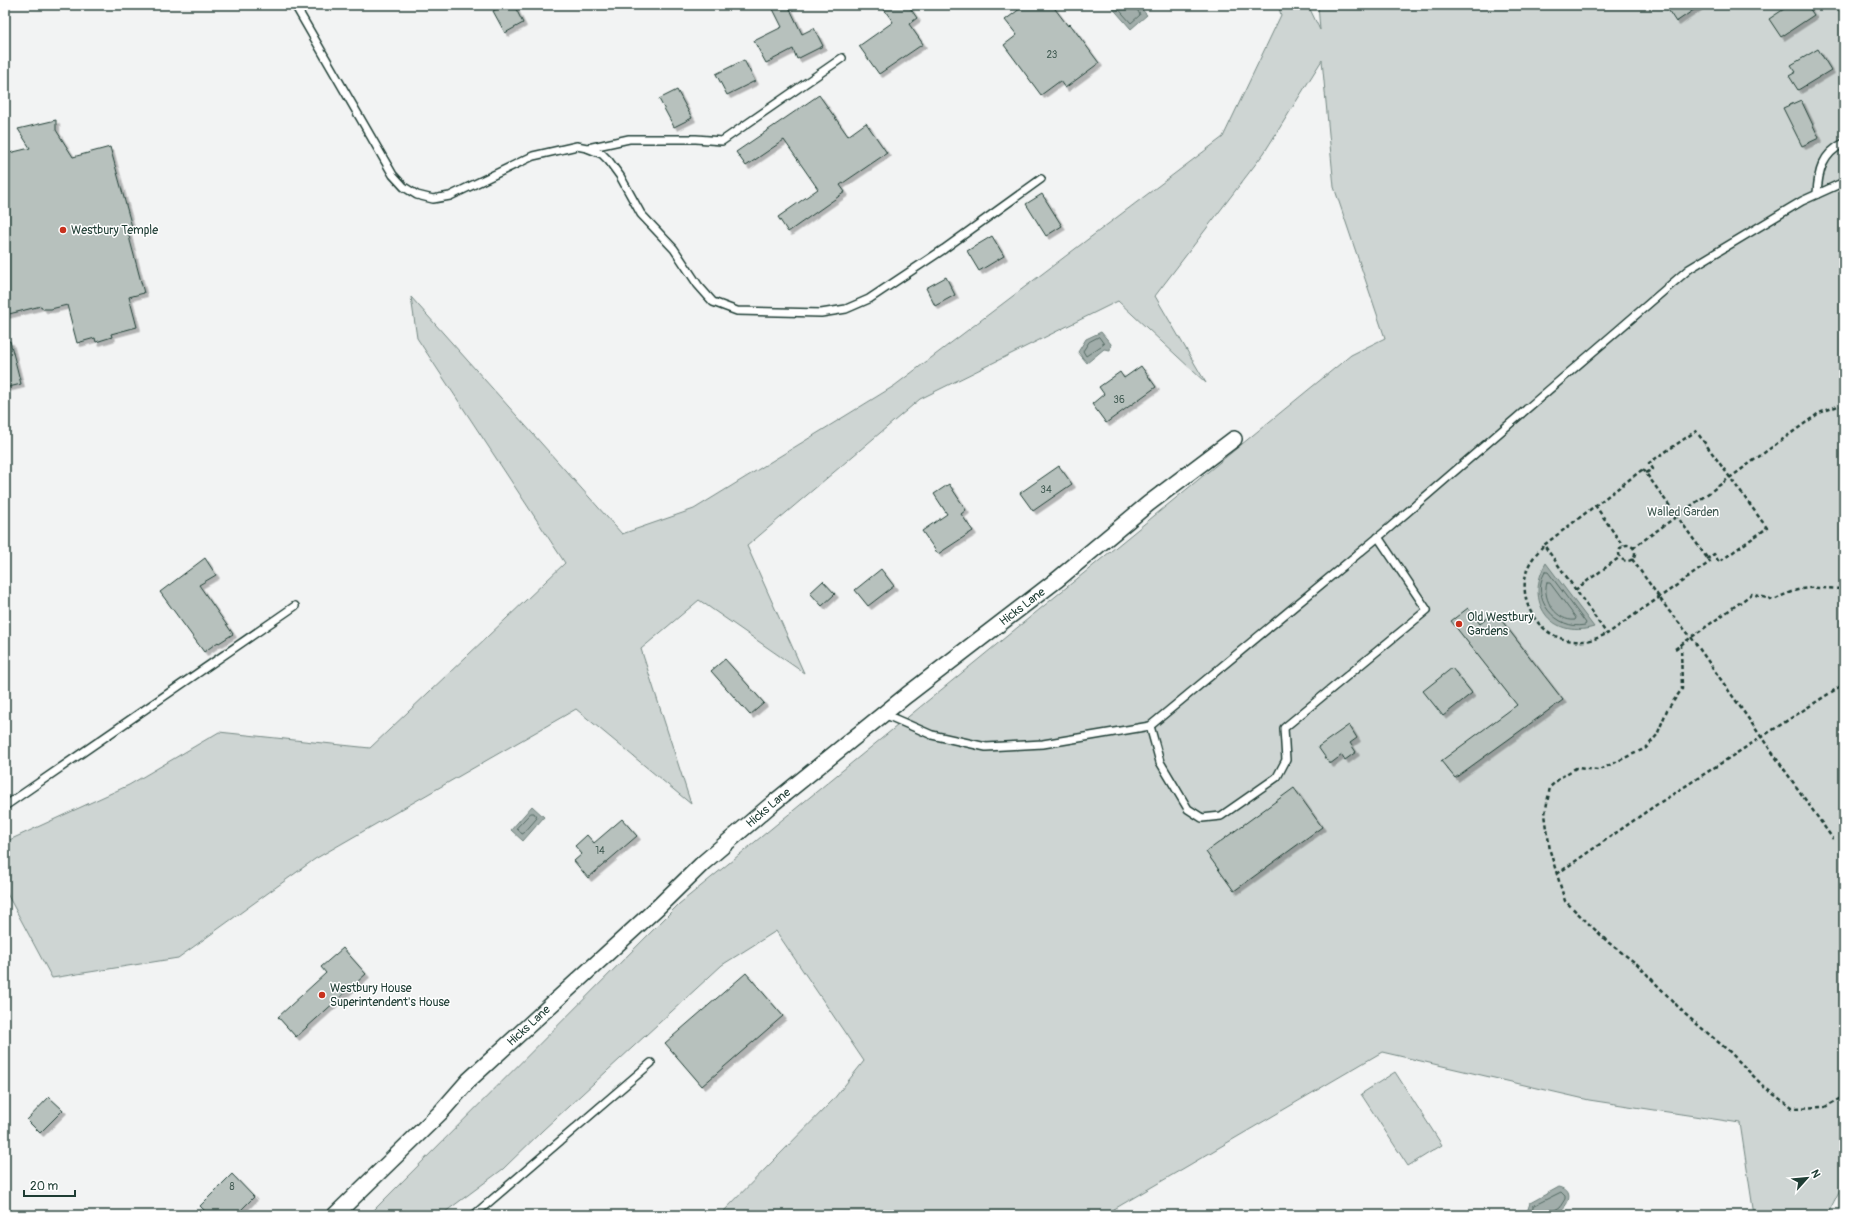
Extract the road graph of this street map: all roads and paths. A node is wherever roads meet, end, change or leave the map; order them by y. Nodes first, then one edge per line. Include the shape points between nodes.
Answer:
1 (296, 5) edge
2 (842, 58) dead end
3 (1844, 143) edge
4 (587, 148) junction
5 (1041, 179) dead end
6 (1844, 182) edge
7 (1817, 194) junction
8 (1844, 406) edge
9 (1234, 439) dead end
10 (1646, 473) junction
11 (1730, 478) junction
12 (1595, 505) junction
13 (1676, 516) junction
14 (1378, 537) junction
15 (1544, 546) junction
16 (1623, 546) junction
17 (1633, 548) junction
18 (1620, 557) junction
19 (1632, 559) junction
20 (1707, 559) junction
21 (1844, 589) edge
22 (1575, 590) junction
23 (1660, 598) junction
24 (295, 606) dead end
25 (1606, 634) junction
26 (1691, 637) junction
27 (1681, 644) junction
28 (1675, 649) dead end
29 (1844, 684) edge
30 (883, 714) junction
31 (1150, 726) junction
32 (1762, 736) junction
33 (5, 806) edge
34 (1833, 839) dead end
35 (1556, 874) junction
36 (651, 1063) dead end
37 (1844, 1096) edge
38 (335, 1215) edge
39 (474, 1215) edge

1 - 4 lane via 393,175 404,187 418,196 433,199 450,196 533,156 577,146
2 - 4 lane via 722,141 696,138 629,139
3 - 7 lane via 1826,157 1818,175
4 - 5 lane via 602,154 609,161 641,214 674,249 698,285 713,302 737,311 821,313 846,309 869,299
6 - 7 lane
7 - 14 lane via 1689,269
8 - 11 path via 1819,413
9 - 30 street, Hicks Lane
10 - 11 path via 1653,469 1649,463 1696,430
10 - 12 path via 1643,469
10 - 13 path
11 - 13 path
11 - 20 path via 1767,528 1719,562 1714,554
12 - 15 path
12 - 16 path
13 - 17 path
13 - 20 path
14 - 31 lane
14 - 31 lane via 1428,610 1284,728 1286,760 1277,777 1221,816 1202,818 1188,809 1160,762
15 - 22 path
15 - 25 path via 1533,558 1526,573 1524,586 1527,604 1535,619 1542,628 1552,634 1572,641 1591,640
16 - 17 path
16 - 18 path via 1619,552
17 - 19 path via 1635,555
18 - 19 path via 1625,560
18 - 22 path
19 - 23 path
20 - 23 path via 1710,562
21 - 26 path via 1806,587 1774,600 1752,594
22 - 25 path
23 - 25 path
23 - 26 path
24 - 33 lane
26 - 27 path
26 - 32 path
27 - 28 path
27 - 35 path via 1682,689 1668,710 1657,735 1646,748 1599,770 1576,768 1550,787 1545,814
29 - 32 path
30 - 31 lane via 932,735 986,747 1043,744
30 - 38 street, Hicks Lane via 703,863 469,1080 441,1112
32 - 34 path
32 - 35 path
35 - 37 path via 1565,901 1609,943 1637,964 1764,1087 1792,1108 1825,1107
36 - 39 lane

